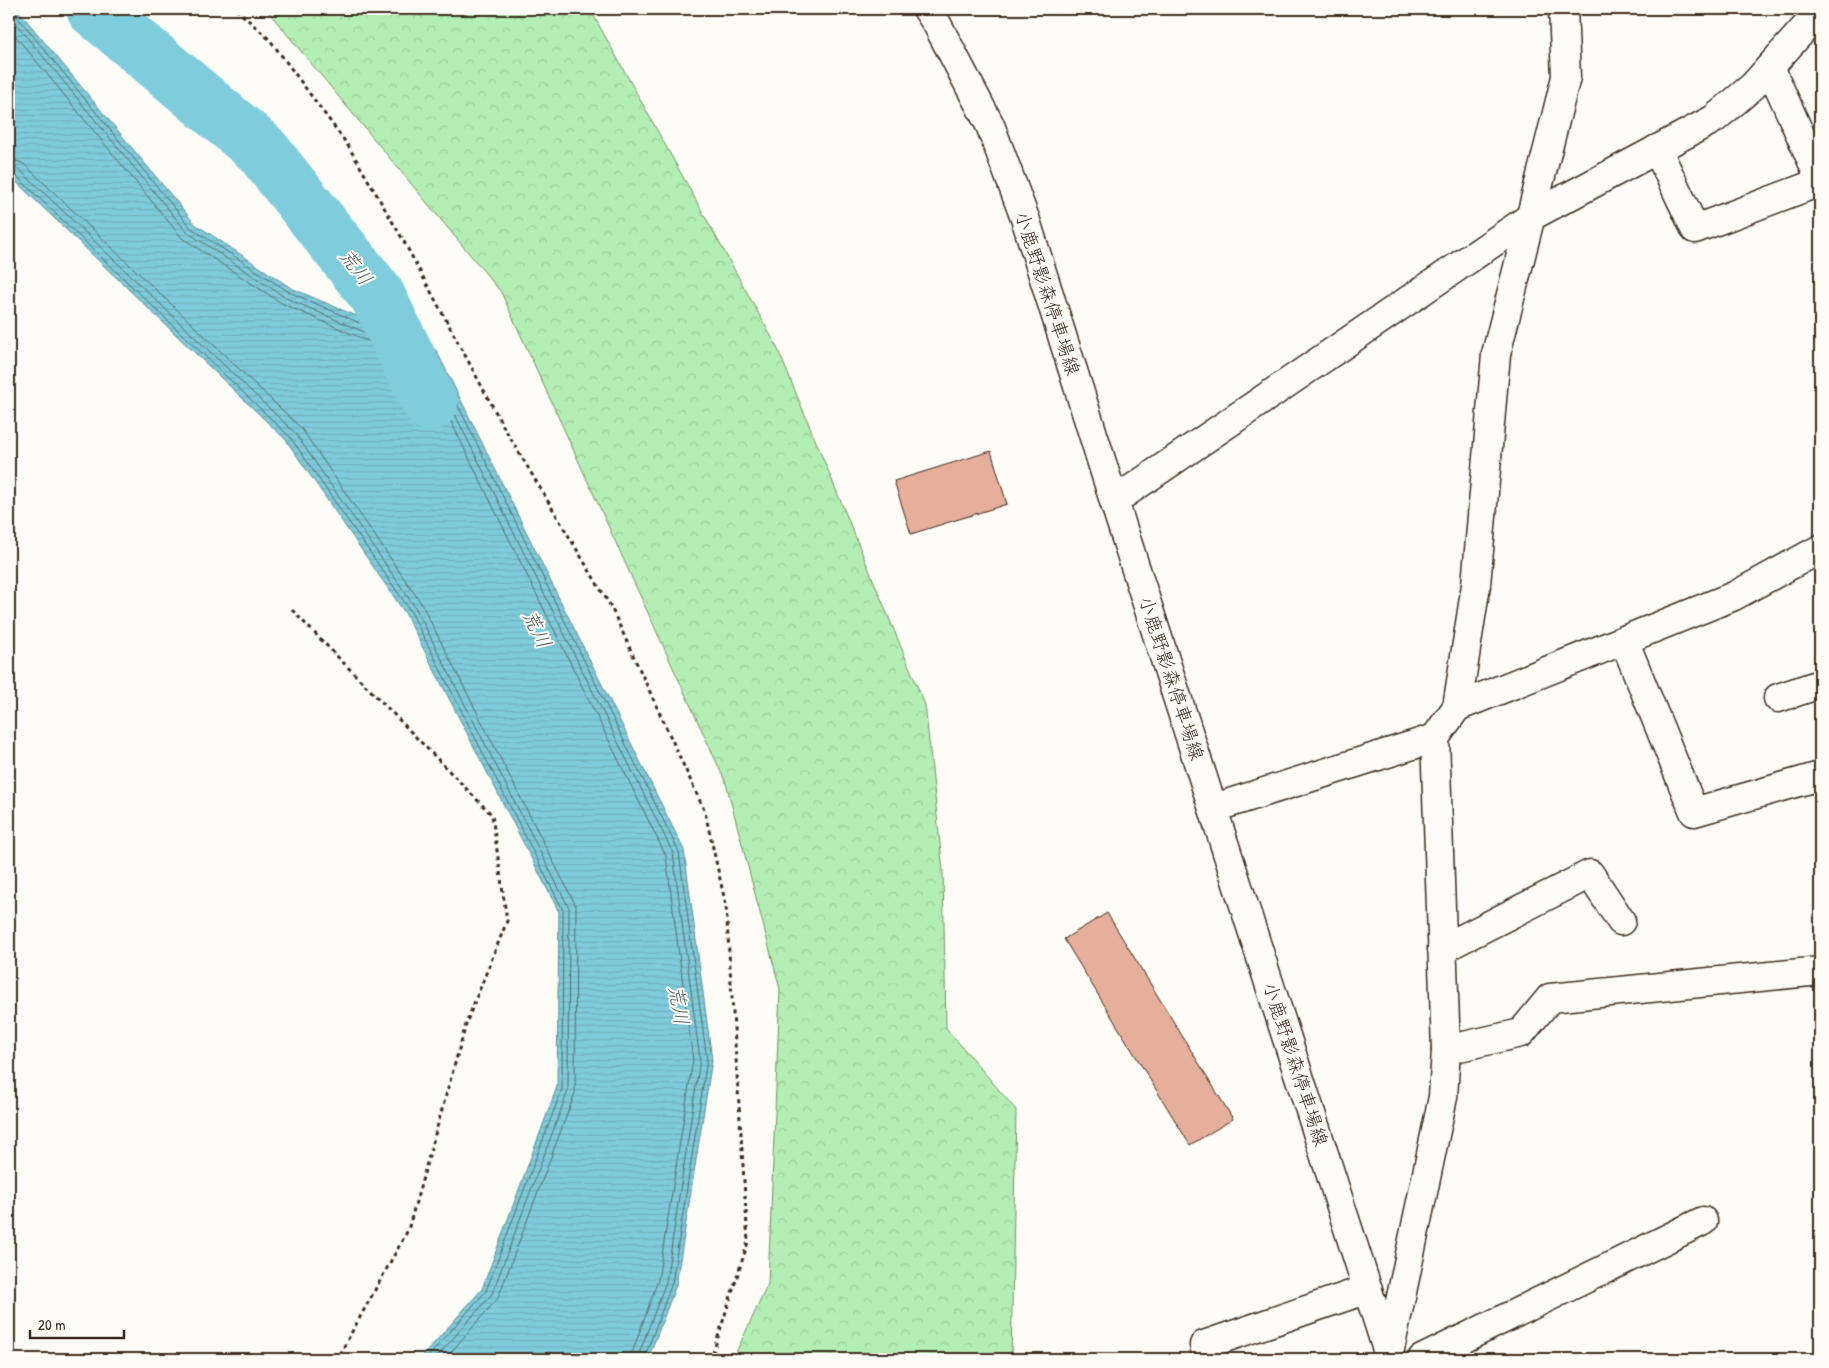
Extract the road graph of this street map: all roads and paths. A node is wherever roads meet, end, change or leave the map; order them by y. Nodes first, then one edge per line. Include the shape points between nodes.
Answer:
1 (236, 9) edge
2 (1563, 9) edge
3 (1820, 11) edge
4 (933, 14) edge
5 (1770, 66) junction
6 (1657, 149) junction
7 (1820, 180) edge
8 (1532, 216) junction
9 (1114, 501) junction
10 (1820, 549) edge
11 (292, 610) dead end
12 (1624, 640) junction
13 (1820, 684) edge
14 (1778, 698) dead end
15 (1457, 707) junction
16 (1435, 738) junction
17 (1820, 776) edge
18 (1214, 808) junction
19 (1621, 921) dead end
20 (1442, 949) junction
21 (1820, 971) edge
22 (1446, 1050) junction
23 (1703, 1221) dead end
24 (1368, 1289) junction
25 (1389, 1356) edge
26 (337, 1359) edge
27 (711, 1359) edge
28 (1207, 1359) edge
29 (1422, 1359) edge

1 - 27 path via 270,40 347,144 502,424 611,607 705,812 726,906 748,1242
2 - 8 street via 1566,77
3 - 5 street
4 - 9 street, 小鹿野影森停車場線 via 990,125 1026,221
5 - 6 street via 1753,86 1714,119
5 - 7 street
6 - 7 street via 1695,229
6 - 8 street
8 - 9 street
8 - 15 street via 1496,354 1476,584
9 - 18 street, 小鹿野影森停車場線
10 - 12 street via 1734,596
11 - 26 path via 492,815 507,921 467,1020 408,1230
12 - 15 street
12 - 17 street via 1694,812
13 - 14 street
15 - 16 street
16 - 18 street
16 - 20 street
18 - 24 street, 小鹿野影森停車場線
19 - 20 street via 1590,874
20 - 22 street
21 - 22 street via 1550,998 1521,1033
22 - 25 street via 1443,1096
23 - 29 street
24 - 25 street, 小鹿野影森停車場線
24 - 28 street via 1204,1345

